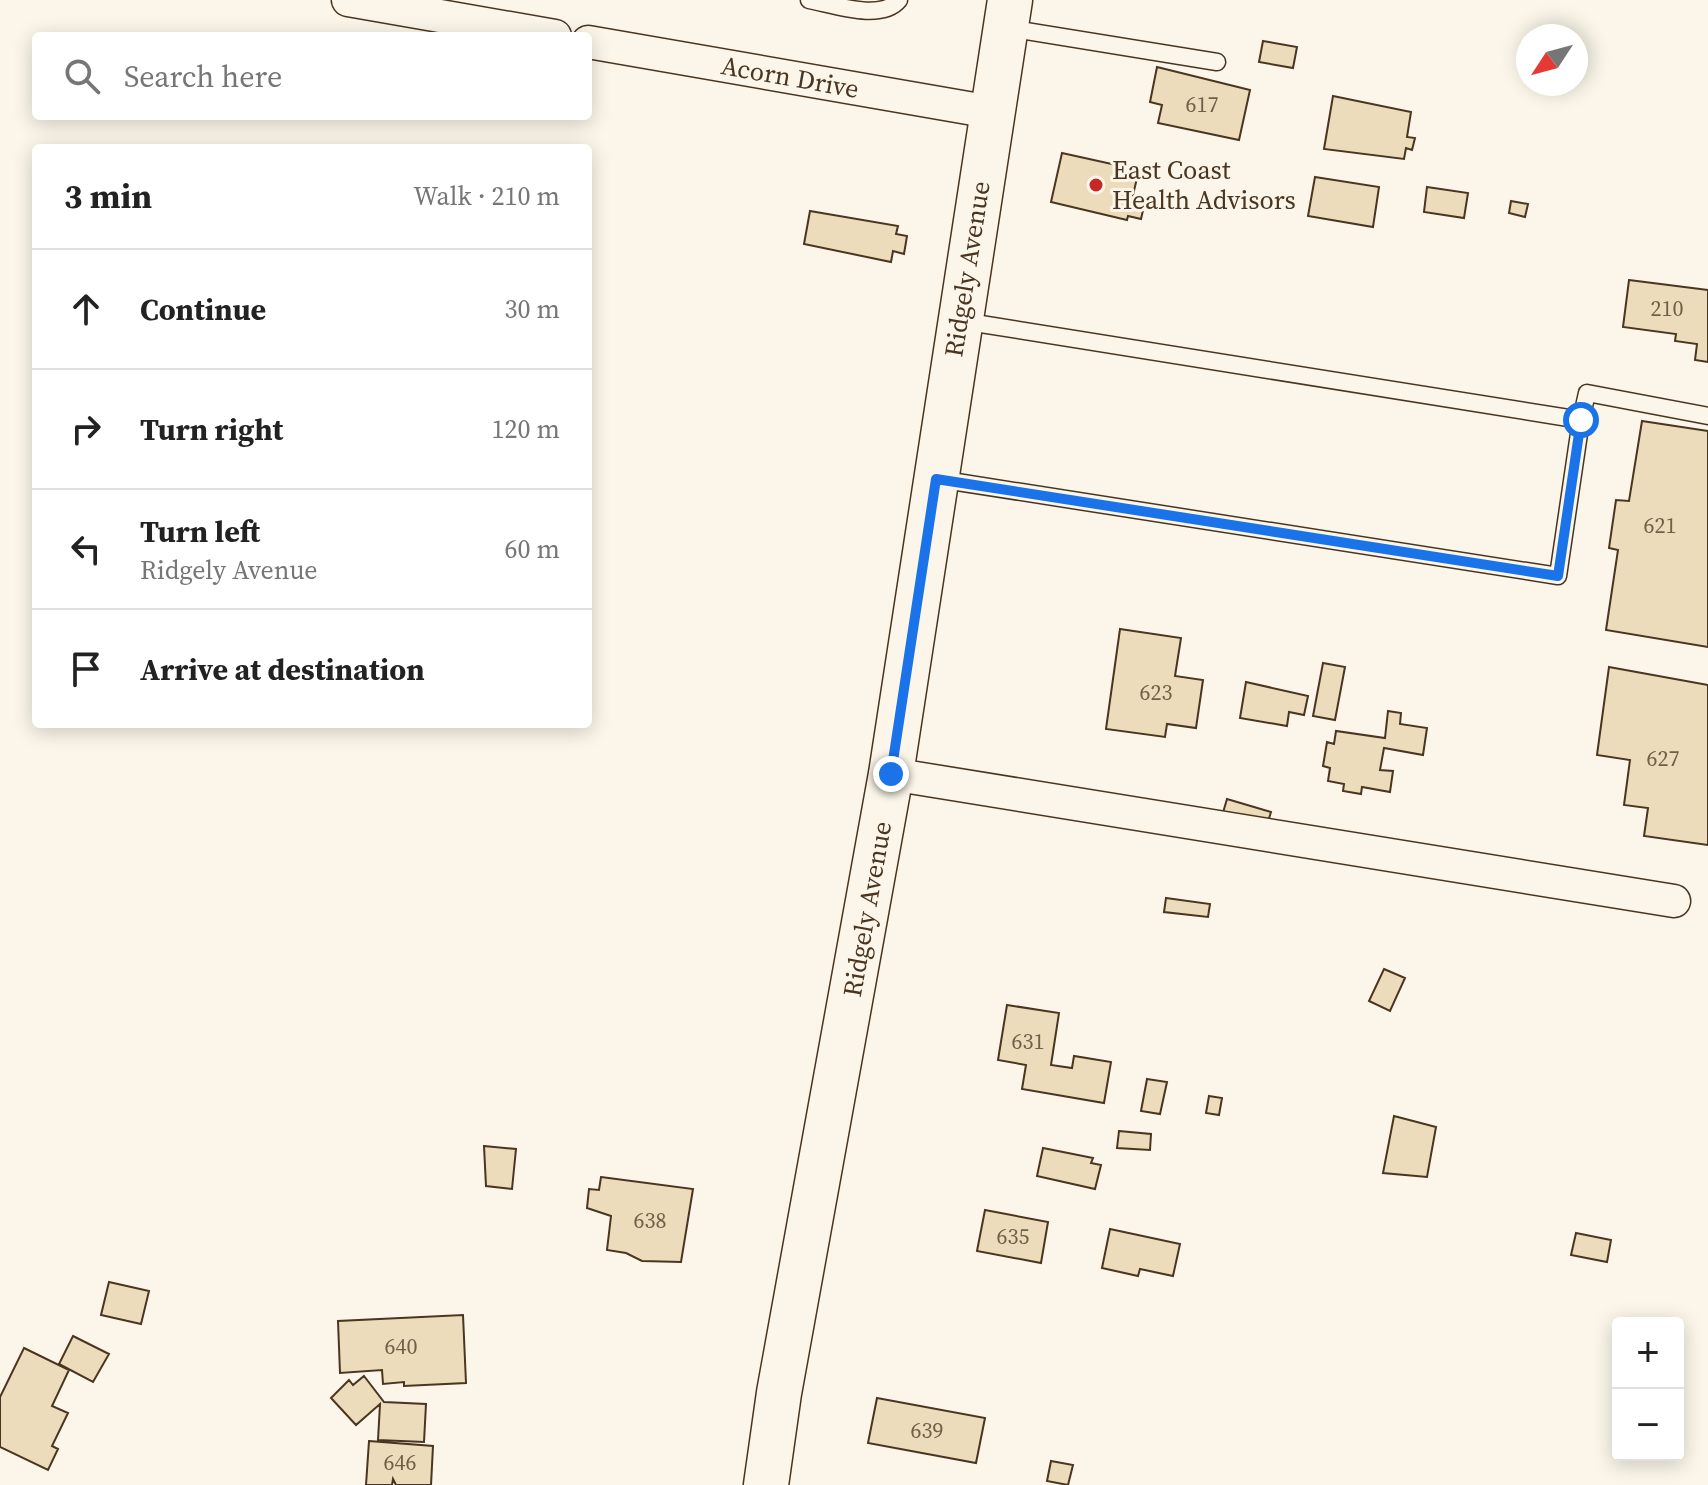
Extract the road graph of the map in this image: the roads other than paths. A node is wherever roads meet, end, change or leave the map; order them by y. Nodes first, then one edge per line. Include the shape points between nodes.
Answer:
1 (348, 0) edge
2 (809, 0) edge
3 (899, 0) edge
4 (1008, 14) edge
5 (532, 32) edge
6 (592, 43) edge
7 (1217, 62) dead end
8 (991, 112) junction
9 (960, 321) junction
10 (1708, 416) edge
11 (1581, 420) junction
12 (936, 479) junction
13 (891, 774) junction
14 (1674, 901) dead end
15 (766, 1485) edge

1 - 5 street
2 - 3 lane via 870,11
4 - 7 lane
4 - 8 main road, Ridgely Avenue
6 - 8 street, Acorn Drive
8 - 9 main road, Ridgely Avenue
9 - 11 lane
9 - 12 main road, Ridgely Avenue
10 - 11 lane via 1587,393
11 - 12 lane via 1558,576
12 - 13 main road, Ridgely Avenue
13 - 14 street
13 - 15 main road, Ridgely Avenue

